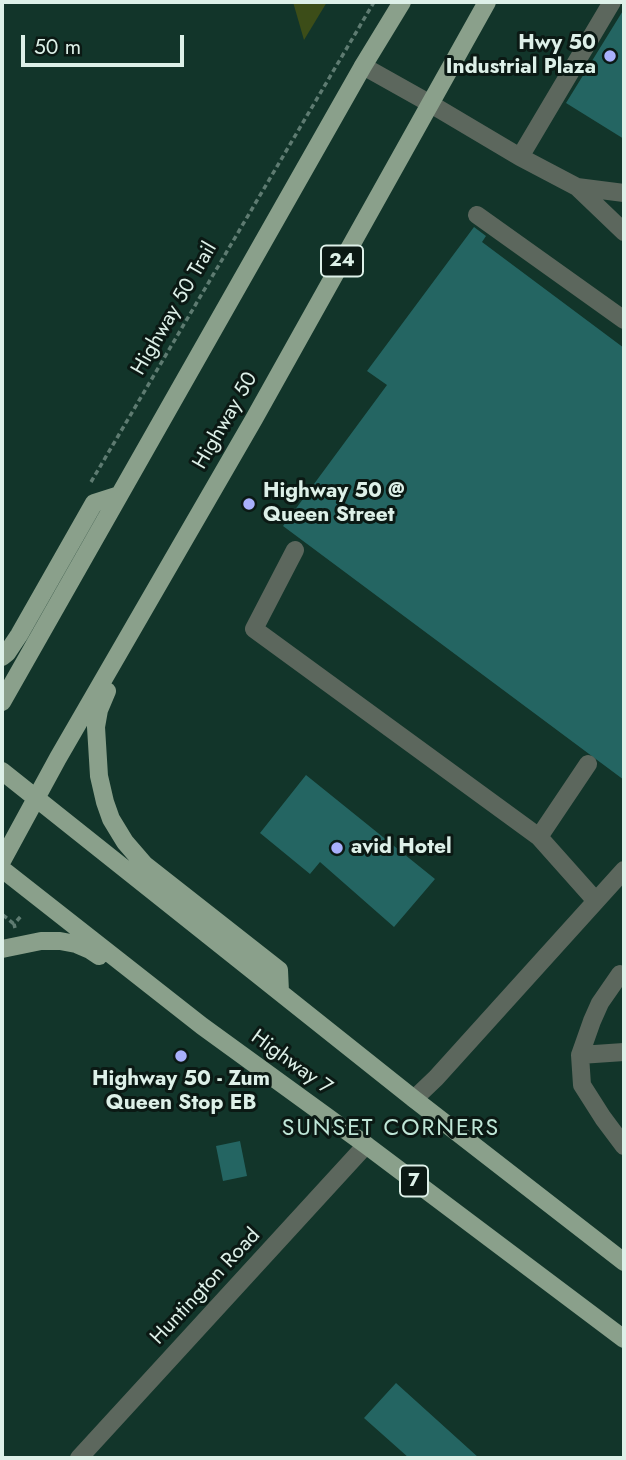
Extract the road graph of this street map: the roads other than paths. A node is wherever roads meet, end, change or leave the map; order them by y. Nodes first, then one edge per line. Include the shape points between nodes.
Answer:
1 (402, 2) edge
2 (486, 2) edge
3 (612, 2) edge
4 (363, 66) junction
5 (429, 103) junction
6 (520, 157) junction
7 (577, 187) junction
8 (624, 193) edge
9 (477, 215) dead end
10 (624, 233) edge
11 (624, 320) edge
12 (119, 495) junction
13 (295, 550) dead end
14 (175, 556) junction
15 (2, 657) edge
16 (2, 702) edge
17 (588, 764) dead end
18 (2, 771) edge
19 (36, 799) junction
20 (539, 836) junction
21 (2, 861) edge
22 (2, 869) edge
23 (624, 870) edge
24 (596, 901) junction
25 (2, 949) edge
26 (620, 974) dead end
27 (280, 992) junction
28 (202, 1026) junction
29 (624, 1052) edge
30 (580, 1055) junction
31 (414, 1099) junction
32 (366, 1146) junction
33 (624, 1146) edge
34 (624, 1262) edge
35 (624, 1339) edge
36 (79, 1458) edge

1 - 4 main road
2 - 5 main road, Highway 50 / 24
3 - 6 street
4 - 5 street
4 - 12 main road
5 - 6 street
5 - 14 main road, Highway 50 / 24
6 - 7 street
7 - 8 street
7 - 10 street
9 - 11 street
12 - 15 main road via 94,503
12 - 16 main road
13 - 20 street via 254,629
14 - 19 main road, Highway 50 / 24
14 - 27 main road via 177,568 99,709 97,755 103,793 111,820 134,854 279,970
17 - 20 street
18 - 19 main road
19 - 21 main road, Highway 50 / 24
19 - 27 main road
20 - 24 street
22 - 28 main road, Highway 7 / 7
23 - 24 street
24 - 31 street
25 - 28 main road via 41,941 83,947 191,1027
26 - 30 street via 600,1003
27 - 31 main road
28 - 32 main road, Highway 7 / 7
29 - 30 street
30 - 33 street via 582,1085
31 - 34 main road
32 - 35 main road, Highway 7 / 7
32 - 36 street, Huntington Road

